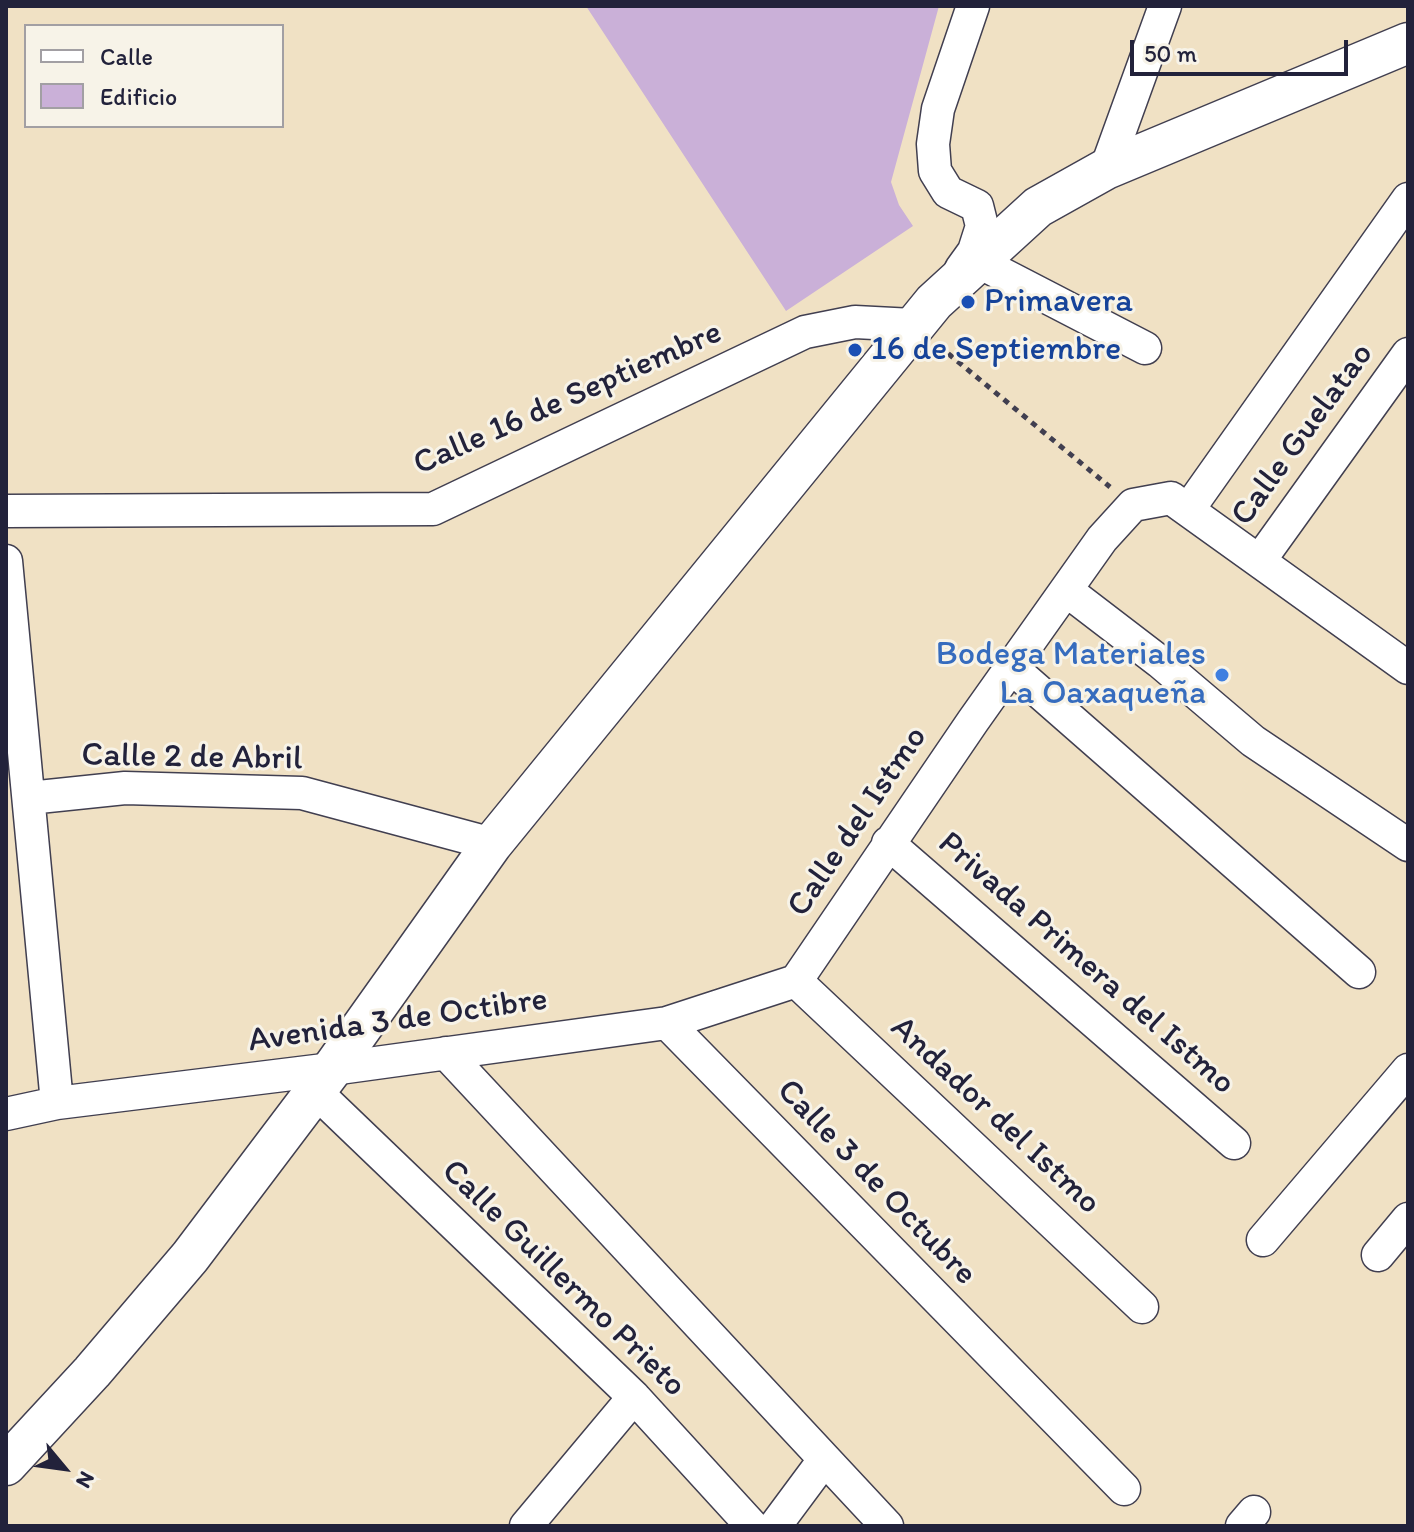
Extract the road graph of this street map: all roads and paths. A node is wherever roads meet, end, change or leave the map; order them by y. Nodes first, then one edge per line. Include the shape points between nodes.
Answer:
1 (973, 6) edge
2 (1165, 6) edge
3 (1408, 43) edge
4 (1106, 169) junction
5 (1408, 199) edge
6 (977, 261) junction
7 (924, 314) junction
8 (1145, 348) dead end
9 (1408, 354) edge
10 (1180, 504) junction
11 (1133, 505) junction
12 (6, 511) edge
13 (1260, 560) junction
14 (6, 561) edge
15 (1066, 590) junction
16 (1012, 668) junction
17 (1408, 668) edge
18 (29, 798) junction
19 (888, 843) junction
20 (492, 844) junction
21 (1408, 845) edge
22 (1359, 972) dead end
23 (796, 981) junction
24 (667, 1023) junction
25 (446, 1053) junction
26 (1408, 1070) edge
27 (324, 1080) junction
28 (57, 1103) junction
29 (6, 1114) edge
30 (1234, 1143) dead end
31 (1408, 1219) edge
32 (1263, 1240) dead end
33 (1378, 1255) dead end
34 (1142, 1307) dead end
35 (634, 1397) junction
36 (824, 1460) junction
37 (6, 1465) edge
38 (1124, 1489) dead end
39 (526, 1526) edge
40 (752, 1526) edge
41 (775, 1526) edge
42 (887, 1526) edge

1 - 7 street via 938,109 933,144 935,171 948,192 977,206 982,226 974,251
2 - 4 street
3 - 4 street
4 - 6 street via 1038,207
5 - 10 street
6 - 7 street
6 - 8 street
7 - 11 path
7 - 12 street, Calle 16 de Septiembre via 805,332 433,509
7 - 20 street
9 - 13 street, Calle Guelatao
10 - 11 street
10 - 13 street
11 - 15 street, Calle del Istmo
13 - 17 street
14 - 18 street
15 - 16 street, Calle del Istmo
15 - 21 street via 1253,741
16 - 19 street, Calle del Istmo
16 - 22 street
18 - 20 street, Calle 2 de Abril via 125,788 302,793
18 - 28 street
19 - 23 street, Calle del Istmo
19 - 30 street, Privada Primera del Istmo
20 - 27 street
23 - 24 street, Avenida 3 de Octibre
23 - 34 street, Andador del Istmo
24 - 25 street, Avenida 3 de Octibre
24 - 38 street, Calle 3 de Octubre
25 - 27 street, Avenida 3 de Octibre
25 - 36 street
26 - 32 street
27 - 28 street, Avenida 3 de Octibre
27 - 35 street, Calle Guillermo Prieto
27 - 37 street via 190,1257
28 - 29 street, Avenida 3 de Octibre
31 - 33 street
35 - 39 street
35 - 40 street, Calle Guillermo Prieto
36 - 41 street
36 - 42 street

